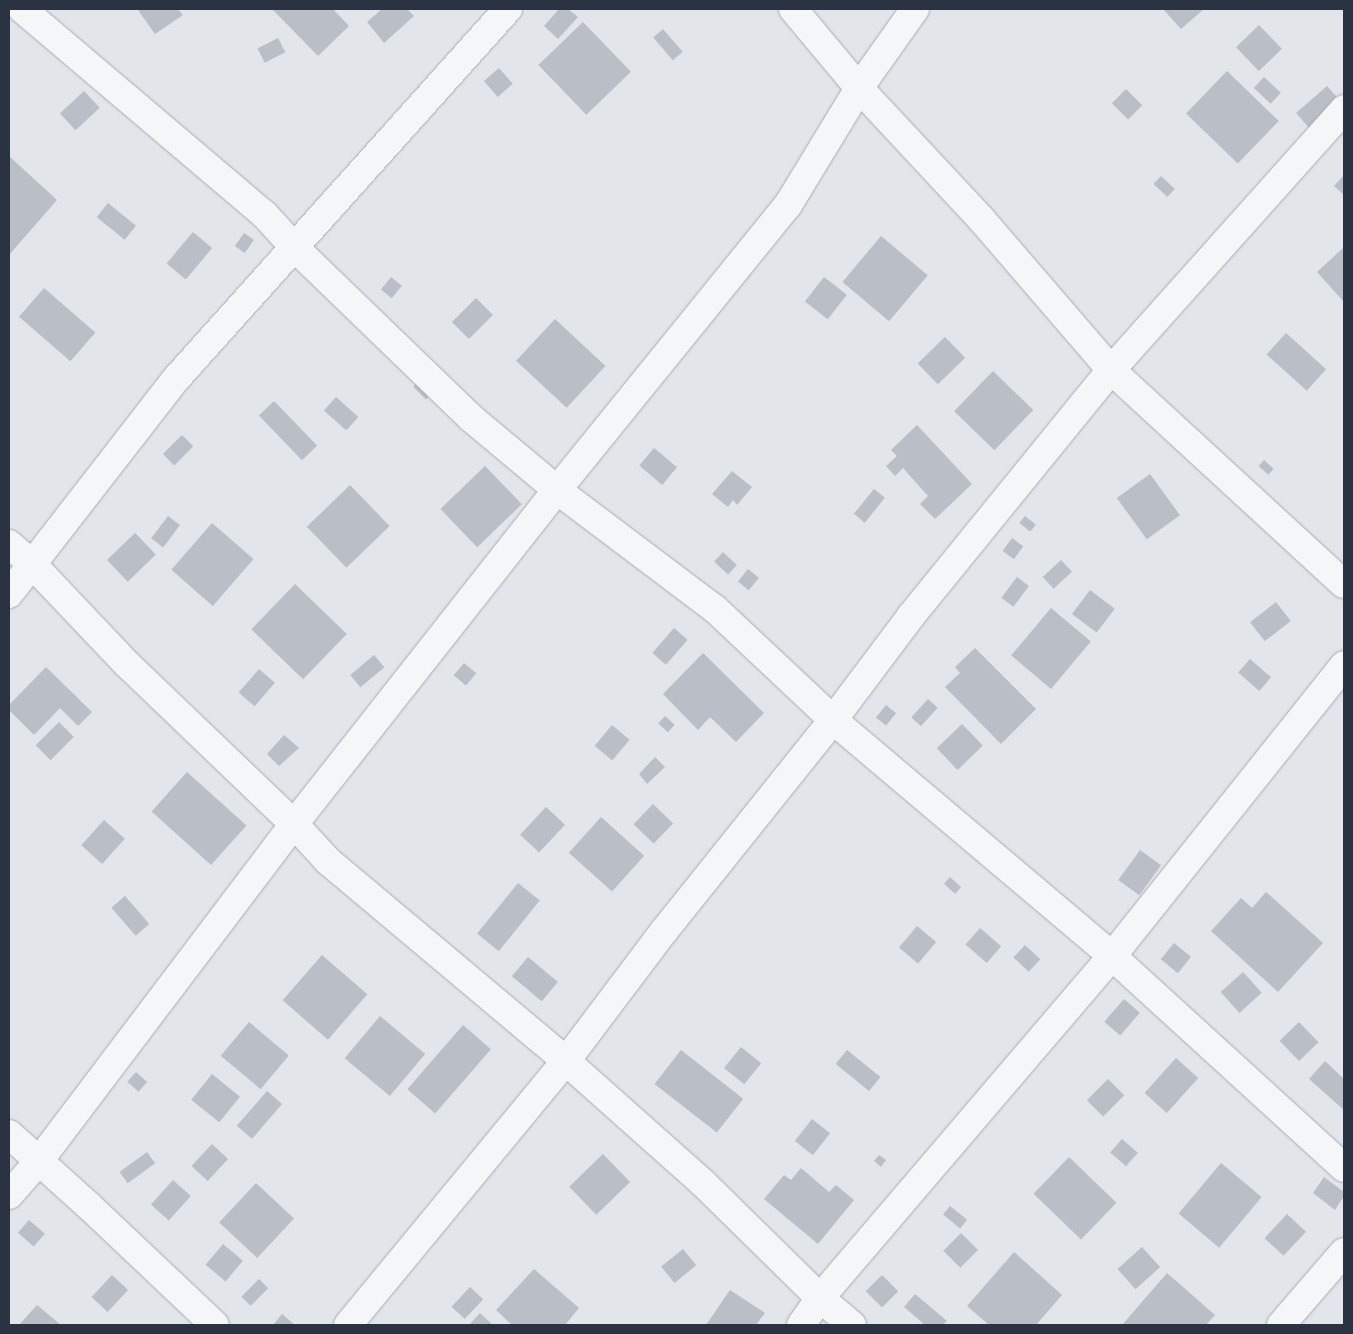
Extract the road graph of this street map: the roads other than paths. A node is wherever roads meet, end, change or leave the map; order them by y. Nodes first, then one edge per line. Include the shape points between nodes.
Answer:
1 (22, 9) edge
2 (508, 9) edge
3 (794, 9) edge
4 (916, 9) edge
5 (858, 88) junction
6 (1344, 109) edge
7 (294, 247) junction
8 (1111, 370) junction
9 (557, 490) junction
10 (9, 544) edge
11 (32, 564) junction
12 (1344, 584) edge
13 (9, 594) edge
14 (1344, 665) edge
15 (833, 720) junction
16 (294, 824) junction
17 (1112, 956) junction
18 (566, 1061) junction
19 (9, 1134) edge
20 (40, 1161) junction
21 (1344, 1168) edge
22 (9, 1195) edge
23 (1344, 1252) edge
24 (820, 1298) junction
25 (215, 1325) edge
26 (348, 1325) edge
27 (801, 1325) edge
28 (852, 1325) edge
29 (1281, 1325) edge

1 - 7 street via 264,214
2 - 7 street
3 - 5 street
4 - 5 street
5 - 8 street via 982,220
5 - 9 street via 788,205
6 - 8 street
7 - 9 street via 471,418
7 - 11 street via 175,380
8 - 12 street
8 - 15 street via 911,616
9 - 15 street via 715,609
9 - 16 street
10 - 11 street
11 - 13 street
11 - 16 street via 128,665
14 - 17 street
15 - 17 street
15 - 18 street via 664,931
16 - 18 street via 328,861
16 - 20 street
17 - 21 street
17 - 24 street
18 - 24 street via 703,1183
18 - 26 street
19 - 20 street
20 - 22 street
20 - 25 street
23 - 29 street
24 - 27 street
24 - 28 street

